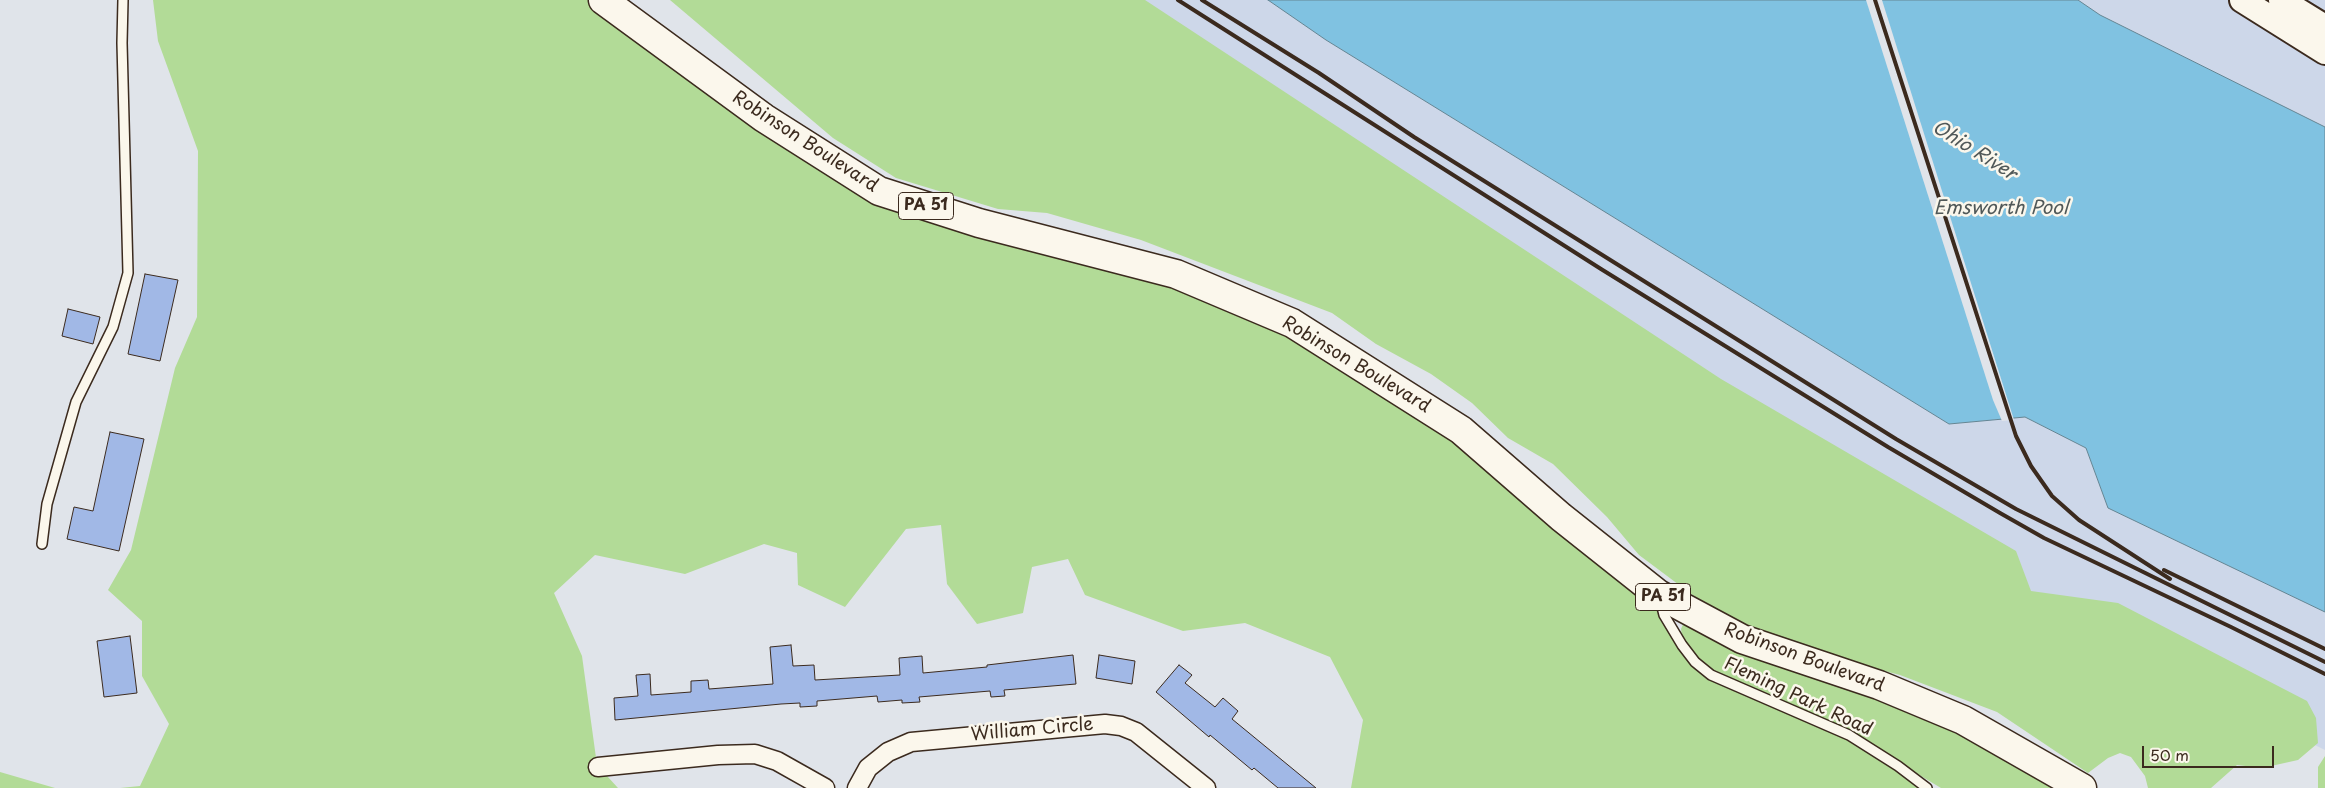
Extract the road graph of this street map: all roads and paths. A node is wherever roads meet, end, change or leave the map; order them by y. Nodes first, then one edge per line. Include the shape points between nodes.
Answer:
1 (123, 0) edge
2 (603, 0) edge
3 (2276, 9) edge
4 (2325, 27) edge
5 (2325, 52) edge
6 (42, 544) dead end
7 (1658, 594) junction
8 (598, 767) dead end
9 (825, 788) edge
10 (857, 788) edge
11 (1206, 788) edge
12 (1927, 788) edge
13 (2082, 788) edge

1 - 6 lane via 128,273 113,327 76,402 47,504
2 - 7 main road, Robinson Boulevard / PA 51 via 764,118 879,192 979,223 1176,274 1292,324 1461,430 1561,518
3 - 4 main road
3 - 5 main road
7 - 12 lane, Fleming Park Road via 1664,615 1682,645 1711,675 1849,735
7 - 13 main road, Robinson Boulevard / PA 51 via 1742,639 1879,686 1963,720
8 - 9 street via 755,754 777,761
10 - 11 street, William Circle via 868,768 888,752 910,742 1105,724 1136,732

